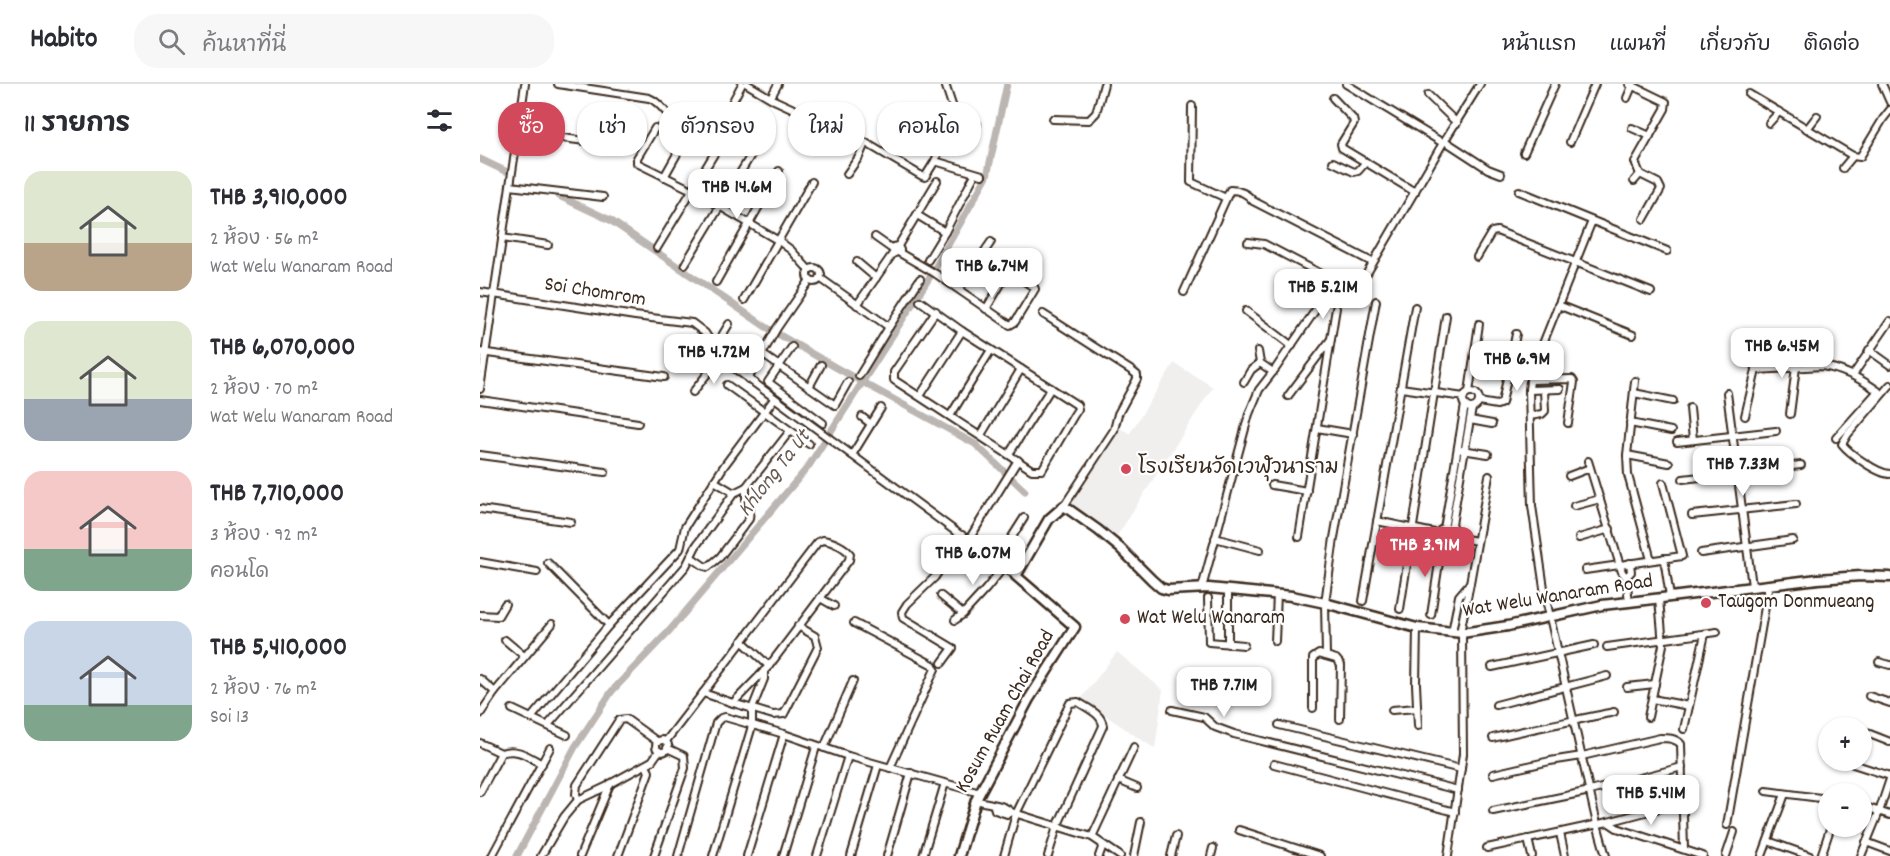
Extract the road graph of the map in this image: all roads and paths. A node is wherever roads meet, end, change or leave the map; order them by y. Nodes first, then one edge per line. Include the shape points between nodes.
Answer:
1 (525, 84) edge
2 (558, 84) edge
3 (742, 84) edge
4 (747, 84) edge
5 (778, 84) edge
6 (945, 84) edge
7 (1104, 84) edge
8 (1346, 84) edge
9 (1480, 84) edge
10 (1555, 84) edge
11 (1595, 84) edge
12 (1882, 84) edge
13 (1631, 85) edge
14 (1749, 94) dead end
15 (1428, 95) dead end
16 (771, 97) junction
17 (1332, 98) dead end
18 (1627, 98) dead end
19 (522, 102) edge
20 (732, 102) edge
21 (951, 102) edge
22 (1890, 102) edge
23 (659, 106) edge
24 (1192, 106) dead end
25 (1890, 110) edge
26 (1779, 112) junction
27 (1053, 119) dead end
28 (1457, 123) junction
29 (1769, 123) dead end
30 (655, 128) dead end
31 (1632, 128) dead end
32 (1650, 136) junction
33 (1444, 142) junction
34 (1570, 142) dead end
35 (866, 143) junction
36 (1524, 153) dead end
37 (514, 156) edge
38 (676, 156) edge
39 (713, 156) edge
40 (750, 156) edge
41 (937, 156) edge
42 (1853, 156) junction
43 (935, 161) junction
44 (1333, 162) dead end
45 (1366, 162) junction
46 (1843, 168) dead end
47 (780, 171) dead end
48 (847, 174) dead end
49 (1502, 174) dead end
50 (1640, 174) junction
51 (982, 175) dead end
52 (664, 177) junction
53 (973, 178) dead end
54 (937, 181) dead end
55 (1634, 181) dead end
56 (812, 182) dead end
57 (510, 186) junction
58 (692, 190) junction
59 (1519, 190) dead end
60 (1415, 192) junction
61 (603, 197) dead end
62 (1226, 198) junction
63 (720, 207) junction
64 (917, 215) junction
65 (1644, 219) dead end
66 (1592, 221) junction
67 (748, 224) junction
68 (945, 232) junction
69 (875, 237) dead end
70 (502, 238) junction
71 (779, 241) junction
72 (991, 242) dead end
73 (1248, 242) dead end
74 (548, 245) dead end
75 (657, 248) dead end
76 (896, 250) junction
77 (1667, 251) dead end
78 (1477, 257) dead end
79 (1016, 259) dead end
80 (928, 260) dead end
81 (857, 262) dead end
82 (1372, 262) junction
83 (1576, 262) junction
84 (685, 264) dead end
85 (809, 270) junction
86 (1009, 272) junction
87 (820, 278) junction
88 (876, 278) junction
89 (920, 279) dead end
90 (810, 280) junction
91 (716, 282) dead end
92 (959, 289) junction
93 (480, 292) edge
94 (1184, 292) dead end
95 (1356, 292) junction
96 (1651, 292) dead end
97 (494, 294) junction
98 (744, 300) dead end
99 (920, 301) dead end
100 (1376, 301) dead end
101 (857, 305) junction
102 (1558, 305) junction
103 (1415, 307) dead end
104 (1336, 308) dead end
105 (986, 309) junction
106 (936, 311) junction
107 (1246, 311) dead end
108 (1043, 314) dead end
109 (1446, 316) dead end
110 (1889, 323) edge
111 (729, 324) dead end
112 (1479, 324) dead end
113 (889, 327) junction
114 (962, 331) junction
115 (1516, 334) dead end
116 (1633, 335) dead end
117 (1331, 338) junction
118 (1292, 345) junction
119 (1795, 345) dead end
120 (1754, 346) dead end
121 (792, 347) dead end
122 (991, 350) junction
123 (1869, 350) junction
124 (717, 351) junction
125 (1258, 351) dead end
126 (482, 352) edge
127 (762, 354) junction
128 (1260, 363) junction
129 (715, 364) junction
130 (1890, 364) edge
131 (821, 365) dead end
132 (779, 366) junction
133 (1796, 368) junction
134 (1021, 369) junction
135 (1756, 370) junction
136 (1274, 372) junction
137 (1853, 375) junction
138 (860, 376) dead end
139 (664, 377) dead end
140 (748, 379) junction
141 (1530, 380) junction
142 (1635, 381) dead end
143 (848, 382) dead end
144 (1244, 382) dead end
145 (726, 385) dead end
146 (1890, 385) edge
147 (809, 387) junction
148 (1051, 388) junction
149 (1401, 388) junction
150 (480, 389) edge
151 (1560, 389) dead end
152 (1529, 390) junction
153 (1544, 390) junction
154 (693, 392) dead end
155 (1434, 393) junction
156 (1634, 393) junction
157 (1727, 393) dead end
158 (920, 396) junction
159 (1288, 396) dead end
160 (774, 399) junction
161 (480, 400) edge
162 (1467, 401) junction
163 (1673, 401) dead end
164 (1479, 402) junction
165 (881, 408) dead end
166 (1690, 408) dead end
167 (764, 413) junction
168 (1790, 414) dead end
169 (950, 416) junction
170 (1530, 416) junction
171 (1745, 416) dead end
172 (862, 417) dead end
173 (1470, 420) junction
174 (638, 423) dead end
175 (823, 423) dead end
176 (872, 423) junction
177 (1569, 423) dead end
178 (1630, 423) junction
179 (1492, 424) dead end
180 (1317, 428) junction
181 (790, 431) junction
182 (1671, 431) dead end
183 (1776, 431) dead end
184 (1353, 434) junction
185 (981, 435) junction
186 (1733, 435) junction
187 (1836, 438) dead end
188 (1693, 440) junction
189 (1677, 442) dead end
190 (809, 444) dead end
191 (1461, 450) junction
192 (1009, 454) junction
193 (1488, 454) dead end
194 (480, 455) edge
195 (852, 455) junction
196 (1627, 455) junction
197 (1018, 460) junction
198 (1588, 461) dead end
199 (1669, 464) dead end
200 (1801, 465) dead end
201 (1590, 468) junction
202 (605, 472) dead end
203 (1738, 473) junction
204 (1890, 474) edge
205 (1489, 476) dead end
206 (1569, 476) dead end
207 (1683, 479) dead end
208 (714, 481) junction
209 (1663, 483) dead end
210 (1272, 485) dead end
211 (746, 487) junction
212 (1307, 491) junction
213 (734, 493) junction
214 (1600, 499) junction
215 (1796, 504) dead end
216 (1064, 506) junction
217 (1574, 506) dead end
218 (480, 509) edge
219 (1741, 509) junction
220 (1692, 515) dead end
221 (1024, 518) dead end
222 (1377, 521) junction
223 (571, 522) dead end
224 (1413, 527) junction
225 (1610, 530) junction
226 (1447, 533) junction
227 (962, 535) junction
228 (1299, 537) dead end
229 (1215, 538) junction
230 (1579, 538) dead end
231 (1792, 540) dead end
232 (968, 541) junction
233 (1477, 541) junction
234 (1442, 543) junction
235 (1746, 546) junction
236 (1260, 550) dead end
237 (1701, 553) dead end
238 (691, 557) junction
239 (1664, 558) junction
240 (1651, 560) junction
241 (480, 562) edge
242 (996, 562) junction
243 (548, 563) dead end
244 (1630, 563) junction
245 (1620, 564) junction
246 (1003, 568) junction
247 (1585, 570) dead end
248 (537, 572) dead end
249 (1016, 576) junction
250 (1626, 577) junction
251 (1890, 577) edge
252 (1769, 584) junction
253 (1752, 586) junction
254 (1202, 588) junction
255 (1228, 590) junction
256 (1277, 594) junction
257 (941, 596) dead end
258 (1670, 597) junction
259 (820, 598) junction
260 (1209, 598) dead end
261 (1659, 598) junction
262 (1364, 601) dead end
263 (1629, 602) junction
264 (1325, 603) junction
265 (505, 604) dead end
266 (834, 606) dead end
267 (1400, 609) dead end
268 (963, 614) junction
269 (480, 615) edge
270 (1431, 615) dead end
271 (1549, 618) junction
272 (956, 621) dead end
273 (854, 623) dead end
274 (552, 624) dead end
275 (609, 625) junction
276 (798, 626) junction
277 (1417, 628) junction
278 (1458, 632) junction
279 (1717, 632) dead end
280 (1705, 634) junction
281 (1663, 639) junction
282 (505, 640) dead end
283 (742, 641) junction
284 (1275, 641) dead end
285 (1228, 644) junction
286 (1244, 645) dead end
287 (1594, 645) dead end
288 (1607, 647) dead end
289 (1557, 653) junction
290 (524, 656) junction
291 (1326, 656) junction
292 (1879, 662) dead end
293 (942, 663) dead end
294 (1890, 665) edge
295 (1492, 667) dead end
296 (766, 668) junction
297 (1607, 676) dead end
298 (480, 680) edge
299 (853, 681) dead end
300 (1655, 684) junction
301 (1566, 687) junction
302 (1627, 687) dead end
303 (495, 692) junction
304 (703, 693) junction
305 (1869, 696) dead end
306 (1652, 699) junction
307 (733, 703) junction
308 (1890, 703) edge
309 (1496, 705) dead end
310 (1689, 706) junction
311 (1313, 708) dead end
312 (1417, 708) junction
313 (512, 709) dead end
314 (752, 709) junction
315 (1392, 710) dead end
316 (1172, 711) dead end
317 (1614, 712) dead end
318 (480, 714) edge
319 (1648, 717) dead end
320 (531, 718) junction
321 (1340, 718) dead end
322 (1574, 721) junction
323 (548, 725) junction
324 (1279, 725) dead end
325 (752, 726) junction
326 (1418, 726) dead end
327 (1684, 729) dead end
328 (784, 734) junction
329 (567, 735) dead end
330 (1872, 735) edge
331 (1493, 738) dead end
332 (658, 742) junction
333 (1890, 742) edge
334 (480, 743) edge
335 (667, 744) junction
336 (816, 747) junction
337 (1134, 747) dead end
338 (550, 748) dead end
339 (824, 748) junction
340 (659, 751) junction
341 (501, 753) junction
342 (849, 756) junction
343 (1582, 756) junction
344 (542, 764) junction
345 (1274, 764) dead end
346 (646, 765) junction
347 (878, 765) junction
348 (1682, 767) junction
349 (890, 768) junction
350 (1461, 769) junction
351 (1872, 771) edge
352 (911, 773) junction
353 (1493, 774) dead end
354 (1890, 777) edge
355 (1118, 780) junction
356 (945, 783) junction
357 (610, 784) junction
358 (1137, 788) dead end
359 (1458, 790) junction
360 (1766, 790) dead end
361 (1590, 791) junction
362 (480, 792) edge
363 (1785, 794) junction
364 (978, 796) junction
365 (1818, 798) edge
366 (578, 800) junction
367 (1683, 802) junction
368 (1872, 810) edge
369 (1455, 812) junction
370 (1493, 812) dead end
371 (1879, 812) junction
372 (1014, 813) junction
373 (1890, 815) edge
374 (1141, 822) dead end
375 (1608, 822) junction
376 (1597, 824) junction
377 (1727, 825) dead end
378 (1057, 827) junction
379 (1239, 830) dead end
380 (1734, 832) dead end
381 (1560, 833) junction
382 (1176, 836) dead end
383 (1092, 837) junction
384 (1827, 837) edge
385 (1528, 839) junction
386 (1768, 841) junction
387 (1866, 843) junction
388 (1103, 845) junction
389 (1213, 848) dead end
390 (1486, 848) dead end
391 (1684, 849) junction
392 (1890, 851) edge
393 (492, 856) edge
394 (541, 856) edge
395 (580, 856) edge
396 (618, 856) edge
397 (654, 856) edge
398 (678, 856) edge
399 (713, 856) edge
400 (747, 856) edge
401 (783, 856) edge
402 (817, 856) edge
403 (851, 856) edge
404 (887, 856) edge
405 (922, 856) edge
406 (959, 856) edge
407 (1004, 856) edge
408 (1048, 856) edge
409 (1099, 856) edge
410 (1120, 856) edge
411 (1134, 856) edge
412 (1172, 856) edge
413 (1211, 856) edge
414 (1320, 856) edge
415 (1448, 856) edge
416 (1532, 856) edge
417 (1565, 856) edge
418 (1606, 856) edge
419 (1703, 856) edge
420 (1726, 856) edge
421 (1762, 856) edge
422 (1810, 856) edge
423 (1821, 856) edge
424 (1861, 856) edge

1 - 19 street
2 - 23 street via 649,98
3 - 20 street
4 - 16 street
5 - 16 street
6 - 21 street
7 - 27 street via 1096,114 1089,120
8 - 33 street
9 - 28 street
10 - 36 street
11 - 34 street
12 - 22 street
13 - 18 street
13 - 32 street via 1666,102
14 - 26 street
15 - 28 street
16 - 35 street
17 - 45 street via 1354,123 1342,148
24 - 62 street via 1191,182
25 - 42 street via 1860,157
26 - 29 street
26 - 42 street via 1812,122
28 - 33 street
30 - 52 street via 636,161
31 - 32 street
32 - 50 street via 1635,162
33 - 49 street
33 - 60 street
35 - 43 street via 925,177
35 - 48 street
37 - 57 street
38 - 52 street
39 - 58 street
40 - 63 street
41 - 43 street
42 - 46 street
43 - 51 street
44 - 45 street via 1354,172
45 - 60 street
47 - 67 street
50 - 55 street
50 - 65 street via 1658,183 1661,189
52 - 58 street
53 - 68 street
54 - 64 street
56 - 71 street
57 - 61 street
57 - 70 street
58 - 63 street
58 - 75 street
59 - 66 street
60 - 82 street
62 - 82 street via 1230,190 1249,195 1253,201
62 - 94 street
63 - 67 street
63 - 84 street
64 - 68 street
64 - 76 street
66 - 77 street
66 - 83 street
67 - 71 street
67 - 91 street
68 - 80 street
69 - 76 street
70 - 74 street
70 - 97 street
71 - 85 street
71 - 98 street
72 - 92 street
73 - 95 street via 1264,244
76 - 88 street
76 - 92 street
78 - 83 street via 1495,231
79 - 86 street
81 - 88 street
82 - 95 street
83 - 96 street
83 - 102 street
85 - 87 street via 817,268
85 - 90 street
86 - 105 street
86 - 105 street via 1034,287 1034,292 1011,324
87 - 90 street
87 - 101 street
88 - 101 street
89 - 113 street
90 - 127 street
92 - 105 street
93 - 97 street, Soi Chomrom
95 - 118 street via 1345,298 1333,295 1323,299
97 - 124 street, Soi Chomrom via 692,323 705,333
97 - 126 street
99 - 106 street
100 - 184 street
101 - 113 street
102 - 116 street
102 - 141 street
103 - 149 street
104 - 117 street
106 - 114 street
106 - 158 street via 893,376 897,383
107 - 118 street
108 - 216 street via 1137,375 1114,430
109 - 155 street
110 - 123 street
111 - 124 street
112 - 162 street
113 - 138 street
114 - 122 street
114 - 158 street
115 - 164 street via 1502,403
117 - 159 street
117 - 180 street
118 - 136 street
119 - 133 street
120 - 135 street
121 - 132 street
122 - 134 street
122 - 169 street
123 - 130 street
123 - 137 street
124 - 129 street
125 - 128 street
126 - 139 street
126 - 150 street
127 - 132 street
127 - 140 street
128 - 136 street
128 - 144 street
129 - 140 street via 734,368
129 - 154 street
131 - 147 street
132 - 147 street
132 - 175 street via 768,382
133 - 135 street
133 - 137 street via 1822,366
133 - 168 street
134 - 148 street
134 - 185 street
135 - 171 street
136 - 229 street via 1253,403
137 - 187 street via 1878,391
140 - 160 street
141 - 152 street
141 - 177 street via 1572,379
142 - 156 street
143 - 147 street via 835,405
145 - 167 street
146 - 204 street via 1842,444 1883,474
148 - 192 street
148 - 197 street via 1074,402 1078,409 1041,470 1032,470
149 - 155 street
149 - 222 street
151 - 153 street
152 - 153 street
152 - 170 street
153 - 170 street via 1545,411
155 - 162 street
155 - 224 street
156 - 163 street
156 - 178 street
157 - 186 street
158 - 169 street
160 - 167 street
160 - 195 street
161 - 174 street
162 - 164 street via 1477,406
162 - 164 street via 1476,394
162 - 173 street
162 - 191 street
165 - 176 street
166 - 188 street
167 - 181 street
167 - 208 street
169 - 185 street
170 - 271 street via 1532,506
172 - 176 street
173 - 179 street
173 - 191 street
176 - 195 street
178 - 182 street
178 - 196 street
180 - 184 street
180 - 212 street
181 - 190 street
181 - 211 street
183 - 186 street
184 - 264 street
185 - 192 street
186 - 188 street
186 - 203 street
188 - 189 street
191 - 193 street
191 - 226 street
192 - 197 street
194 - 202 street
195 - 227 street
196 - 199 street
196 - 240 street via 1628,475
197 - 232 street
198 - 201 street
200 - 203 street
201 - 206 street
201 - 214 street
203 - 207 street
203 - 219 street
205 - 233 street
208 - 213 street
208 - 275 street via 685,527 681,549
209 - 239 street via 1682,556
210 - 212 street
211 - 213 street
211 - 238 street via 749,519 720,558 708,567
212 - 228 street
213 - 238 street
214 - 217 street
214 - 225 street
215 - 219 street
216 - 249 street via 1049,519
216 - 254 street, Wat Welu Wanaram Road via 1098,530 1161,588
218 - 223 street
219 - 220 street
219 - 235 street
221 - 242 street
222 - 224 street
222 - 262 street
224 - 226 street
224 - 267 street
225 - 230 street
225 - 245 street
226 - 233 street
226 - 234 street via 1438,539
226 - 234 street via 1449,544
227 - 232 street
227 - 293 street via 935,577 902,612 903,618 953,648
229 - 236 street
229 - 254 street
231 - 235 street
232 - 242 street
233 - 278 street
234 - 270 street
235 - 237 street
235 - 253 street
238 - 323 street
239 - 240 street
239 - 258 street
240 - 244 street
241 - 248 street
242 - 246 street
243 - 275 street
244 - 245 street
244 - 250 street via 1630,574
245 - 247 street
245 - 250 street
246 - 249 street
246 - 268 street
249 - 364 street, Kosum Ruam Chai Road via 1075,627 1029,699
250 - 263 street
251 - 252 street, Wat Welu Wanaram Road
252 - 253 street, Wat Welu Wanaram Road
252 - 377 street
253 - 258 street, Wat Welu Wanaram Road
254 - 255 street, Wat Welu Wanaram Road
255 - 256 street, Wat Welu Wanaram Road
255 - 285 street
256 - 264 street, Wat Welu Wanaram Road
256 - 284 street
257 - 268 street
258 - 261 street, Wat Welu Wanaram Road
259 - 266 street
259 - 276 street
259 - 283 street via 850,554 823,540
260 - 285 street via 1209,642
261 - 263 street, Wat Welu Wanaram Road
261 - 281 street
263 - 271 street, Wat Welu Wanaram Road
264 - 277 street, Wat Welu Wanaram Road
264 - 291 street
265 - 269 street via 498,616
268 - 272 street
271 - 278 street, Wat Welu Wanaram Road
271 - 289 street
273 - 349 street via 935,669
274 - 290 street
275 - 320 street
276 - 296 street
276 - 314 street via 815,636 818,647 784,714
277 - 278 street, Wat Welu Wanaram Road
277 - 312 street
278 - 350 street via 1464,736
279 - 280 street
280 - 281 street
280 - 310 street
281 - 288 street
281 - 300 street
282 - 290 street
283 - 296 street
283 - 304 street
285 - 286 street
287 - 289 street
289 - 295 street
289 - 301 street
290 - 303 street
291 - 311 street via 1319,654 1313,658
291 - 321 street via 1341,664
292 - 294 street
296 - 307 street
296 - 314 street
297 - 301 street
298 - 303 street
299 - 339 street
300 - 302 street
300 - 306 street
301 - 309 street
301 - 322 street
303 - 318 street
304 - 307 street
304 - 335 street
305 - 308 street
306 - 310 street
306 - 319 street
307 - 314 street
310 - 327 street
312 - 315 street
312 - 326 street
313 - 320 street
314 - 325 street
316 - 359 street via 1204,717 1215,727 1234,734
317 - 322 street
320 - 323 street
322 - 331 street
322 - 343 street
323 - 329 street
324 - 350 street
325 - 328 street
325 - 398 street via 725,717 716,723
325 - 399 street
328 - 336 street
328 - 400 street
330 - 333 street
332 - 335 street
332 - 340 street
332 - 366 street via 626,719 619,720 577,784
334 - 341 street
335 - 340 street
335 - 397 street via 684,756 685,768
336 - 339 street
336 - 401 street
337 - 355 street
338 - 344 street
339 - 342 street
340 - 346 street
341 - 344 street via 513,750
341 - 362 street
342 - 347 street
342 - 402 street
343 - 348 street via 1670,738 1681,744
343 - 353 street
343 - 361 street
344 - 393 street
345 - 369 street
346 - 357 street
346 - 396 street via 649,772
347 - 349 street
347 - 403 street
348 - 361 street
348 - 367 street
349 - 352 street
350 - 359 street
351 - 354 street
352 - 356 street
352 - 404 street
354 - 371 street
355 - 358 street
355 - 383 street
356 - 364 street
356 - 405 street
357 - 366 street
357 - 395 street
359 - 369 street
360 - 363 street
361 - 370 street
361 - 376 street
363 - 365 street
363 - 386 street
364 - 372 street via 995,810
364 - 406 street, Kosum Ruam Chai Road
366 - 394 street
367 - 375 street
367 - 391 street
368 - 371 street
369 - 415 street
371 - 373 street
371 - 387 street
372 - 378 street
372 - 378 street via 1070,703 1078,702 1100,717 1103,726
372 - 407 street
374 - 411 street
375 - 376 street
375 - 391 street
376 - 381 street
376 - 418 street
378 - 383 street
378 - 408 street
379 - 414 street
380 - 420 street
381 - 385 street
381 - 417 street
382 - 412 street
383 - 388 street
384 - 423 street
385 - 390 street
385 - 416 street
386 - 421 street
386 - 422 street
387 - 392 street
387 - 424 street
388 - 409 street
388 - 410 street
389 - 413 street
391 - 419 street

